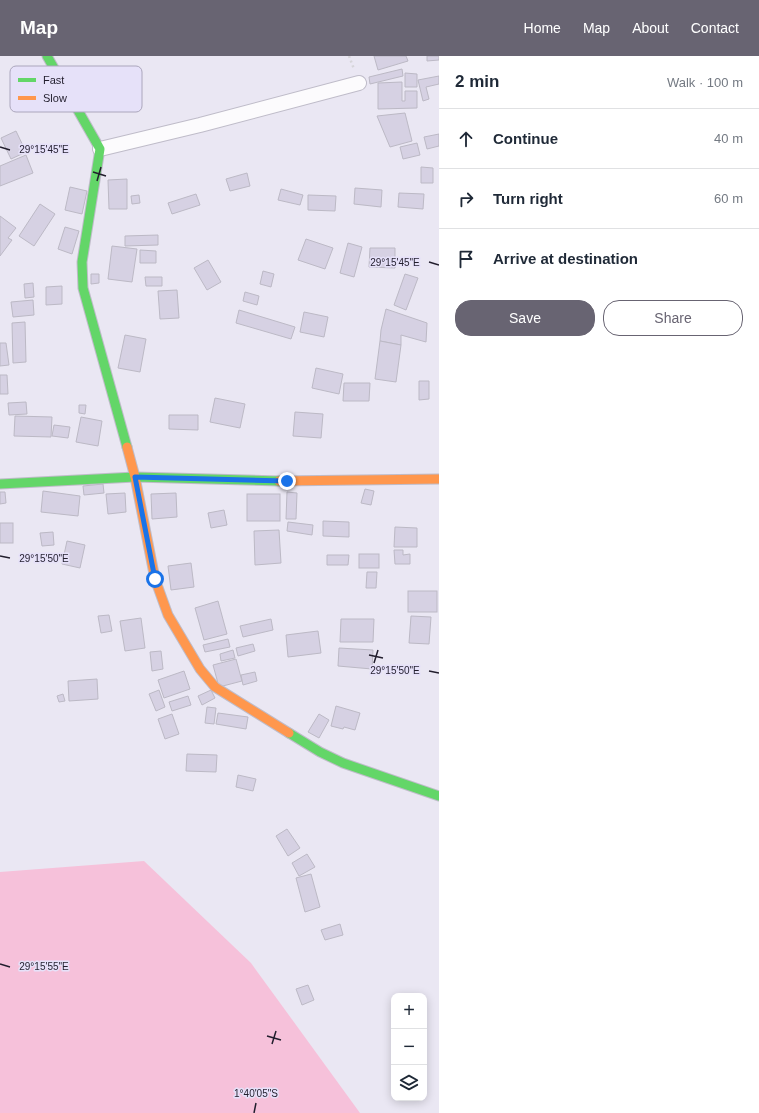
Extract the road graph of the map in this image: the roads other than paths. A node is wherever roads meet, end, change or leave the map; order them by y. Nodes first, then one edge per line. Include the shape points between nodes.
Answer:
1 (47, 56) edge
2 (53, 66) edge
3 (359, 83) dead end
4 (79, 112) edge
5 (100, 149) junction
6 (135, 477) junction
7 (439, 479) edge
8 (0, 484) edge
9 (439, 796) edge

1 - 2 street
3 - 5 street
4 - 5 street
5 - 6 street via 82,262 83,288
6 - 7 street via 287,481
6 - 8 street
6 - 9 street via 155,579 168,614 200,669 215,687 320,752 393,782

